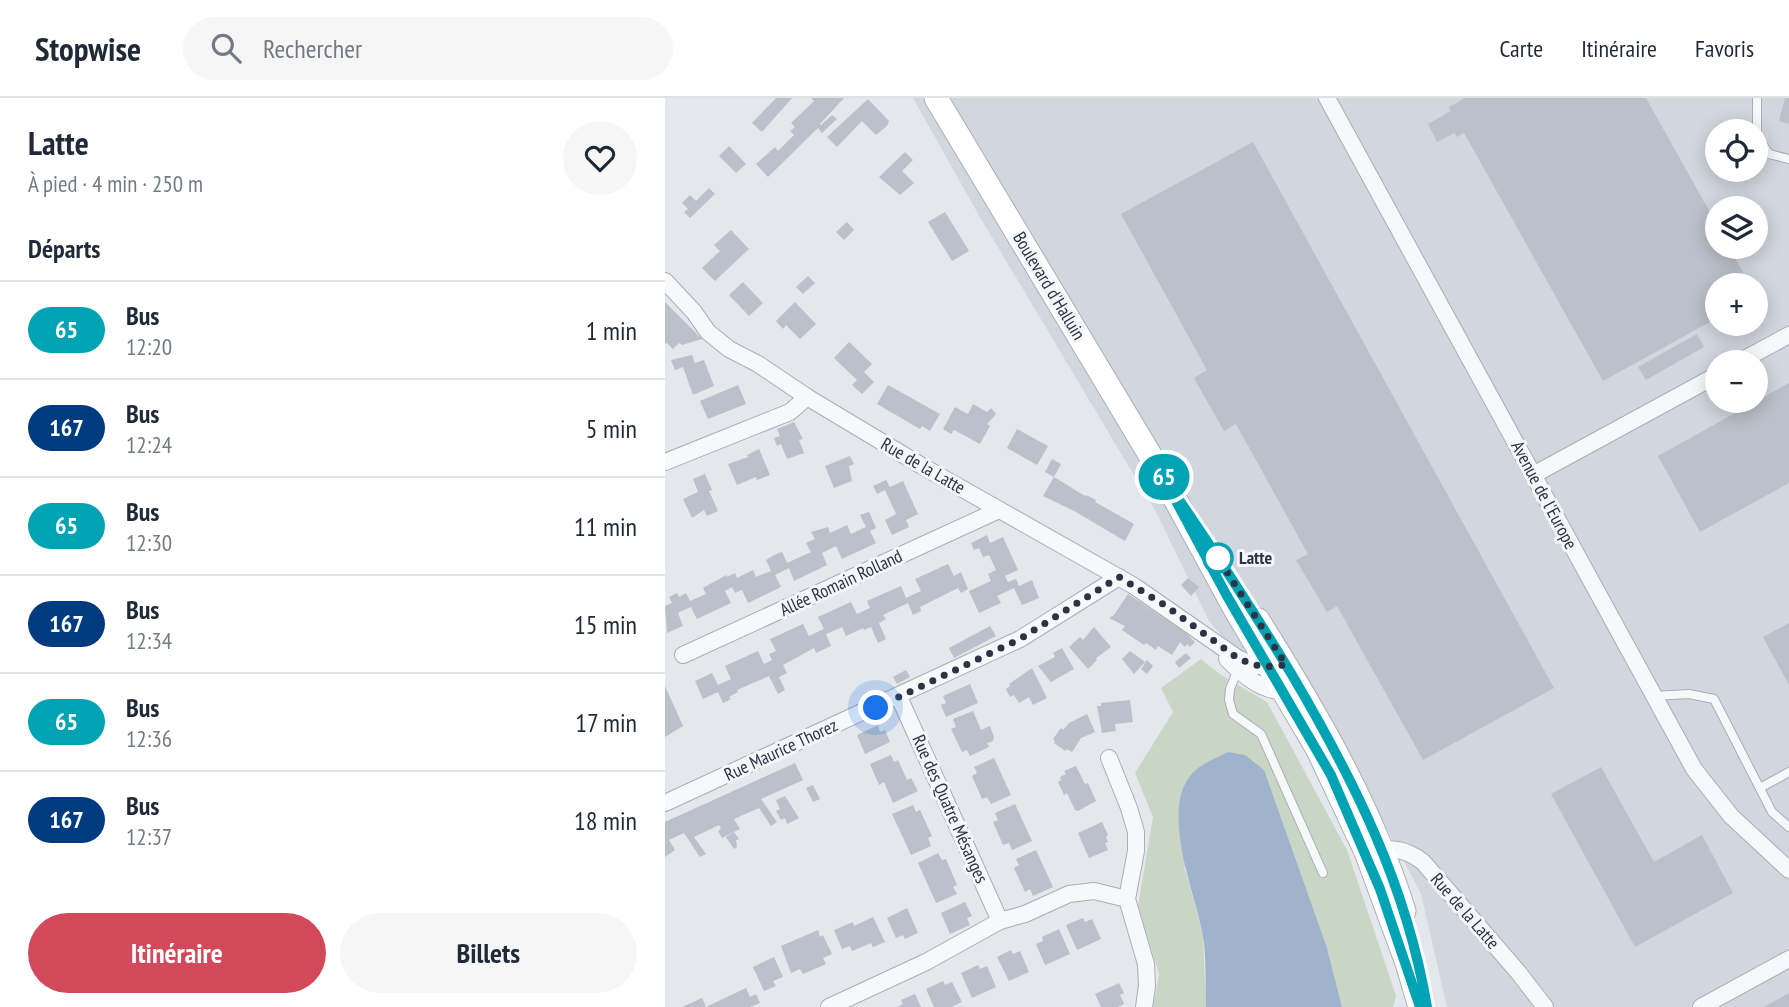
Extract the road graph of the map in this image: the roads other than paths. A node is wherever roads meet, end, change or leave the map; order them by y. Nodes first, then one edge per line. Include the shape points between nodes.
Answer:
1 (936, 98) edge
2 (1327, 98) edge
3 (1757, 98) edge
4 (1789, 159) edge
5 (665, 281) edge
6 (1789, 335) edge
7 (1761, 350) edge
8 (1705, 381) edge
9 (807, 397) junction
10 (665, 462) edge
11 (1535, 474) junction
12 (999, 510) junction
13 (1119, 577) junction
14 (1198, 629) junction
15 (683, 655) dead end
16 (1277, 666) junction
17 (1238, 670) junction
18 (1292, 692) junction
19 (1653, 696) junction
20 (899, 697) junction
21 (1109, 758) dead end
22 (1789, 772) edge
23 (1760, 788) junction
24 (665, 803) edge
25 (1789, 827) edge
26 (1374, 850) junction
27 (1789, 870) edge
28 (1323, 873) dead end
29 (1127, 898) junction
30 (1000, 920) junction
31 (1789, 959) edge
32 (829, 1007) edge
33 (1144, 1007) edge
34 (1420, 1007) edge
35 (1427, 1007) edge
36 (1545, 1007) edge
37 (1701, 1007) edge

1 - 16 main road, Boulevard d'Halluin via 1162,475 1203,534
2 - 11 street, Avenue de l'Europe
3 - 4 lane via 1757,136 1769,154
5 - 9 street, Rue de la Latte via 715,338
6 - 7 street
8 - 11 street
9 - 10 street via 790,412
9 - 12 street, Rue de la Latte
11 - 19 street, Avenue de l'Europe
12 - 13 street, Rue de la Latte
12 - 15 street, Allée Romain Rolland
13 - 14 street, Rue de la Latte
13 - 20 street, Rue Maurice Thorez via 1020,639
14 - 16 street, Rue de la Latte via 1239,659 1256,666
14 - 17 street, Rue de la Latte
16 - 18 main road, Boulevard d'Halluin
17 - 18 street, Rue de la Latte via 1263,687
17 - 28 lane via 1230,688 1233,714 1261,734
18 - 26 main road, Boulevard d'Halluin via 1347,772
19 - 23 lane via 1689,694 1714,699
19 - 27 street, Avenue de l'Europe via 1710,792
20 - 24 street, Rue Maurice Thorez
20 - 30 street, Rue des Quatre Mésanges
21 - 29 street via 1136,832
22 - 23 lane
23 - 25 lane via 1772,812
26 - 34 main road, Boulevard d'Halluin
26 - 35 main road, Boulevard d'Halluin via 1412,937
26 - 36 street, Rue de la Latte via 1403,850 1423,862
29 - 30 street via 1077,892
29 - 33 street via 1146,964
30 - 32 street via 926,962
31 - 37 street

